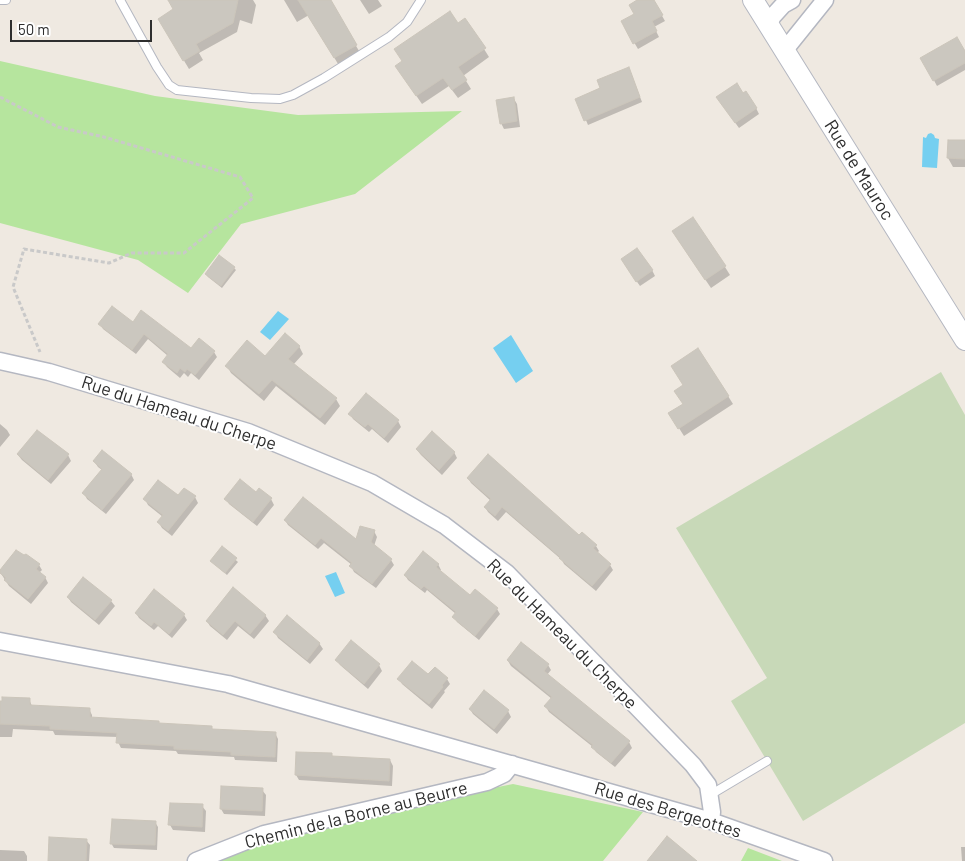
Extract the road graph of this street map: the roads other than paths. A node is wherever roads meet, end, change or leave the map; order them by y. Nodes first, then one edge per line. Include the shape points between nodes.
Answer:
1 (0, 0) edge
2 (6, 0) edge
3 (120, 0) edge
4 (421, 0) edge
5 (753, 0) edge
6 (792, 0) edge
7 (824, 0) edge
8 (768, 24) junction
9 (784, 51) junction
10 (965, 340) edge
11 (0, 361) edge
12 (0, 642) edge
13 (767, 761) dead end
14 (512, 764) junction
15 (710, 795) junction
16 (710, 821) junction
17 (196, 861) edge
18 (824, 861) edge

1 - 2 lane
3 - 4 lane via 157,67 169,85 177,90 280,99 324,78 389,38 407,22
5 - 8 street, Rue de Mauroc
6 - 8 street via 783,5
7 - 9 street
8 - 9 street, Rue de Mauroc
9 - 10 street, Rue de Mauroc
11 - 15 street, Rue du Hameau du Cherpe via 49,372 248,432 372,483 444,525 507,573 693,765 708,784
12 - 14 street via 228,684
13 - 15 lane
14 - 16 street, Rue des Bergeottes
14 - 17 street, Chemin de la Borne au Beurre via 504,774 487,782 264,834
15 - 16 street, Rue du Hameau du Cherpe
16 - 18 street, Rue des Bergeottes

